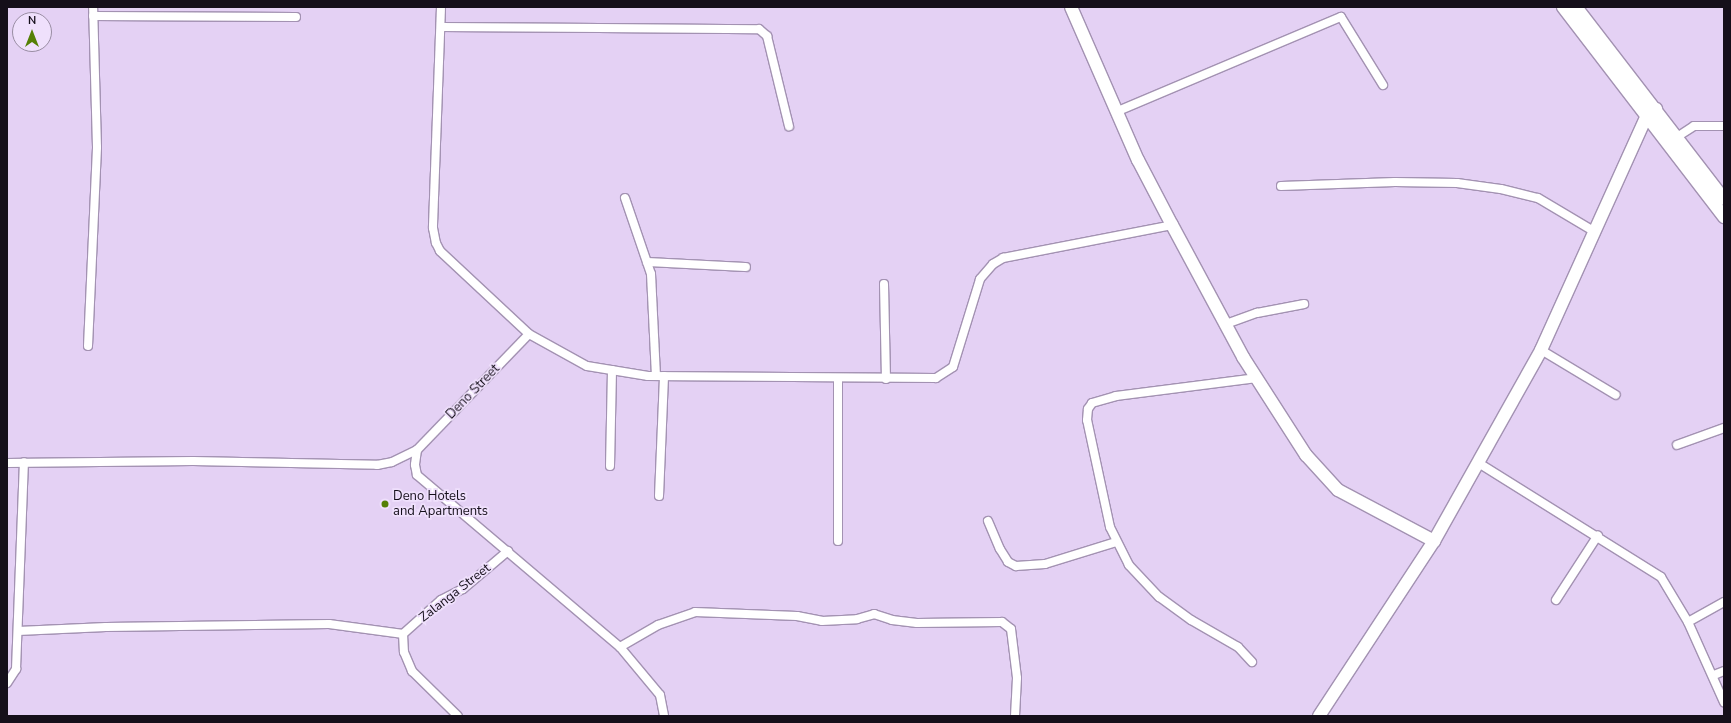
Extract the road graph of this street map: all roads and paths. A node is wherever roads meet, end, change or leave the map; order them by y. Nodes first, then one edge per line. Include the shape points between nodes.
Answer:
1 (441, 7) edge
2 (1071, 7) edge
3 (1563, 7) edge
4 (1576, 7) edge
5 (93, 11) edge
6 (296, 17) dead end
7 (441, 27) junction
8 (1383, 86) dead end
9 (1118, 111) junction
10 (1652, 112) junction
11 (789, 126) dead end
12 (1724, 126) edge
13 (1678, 137) junction
14 (1281, 186) dead end
15 (625, 198) dead end
16 (1724, 199) edge
17 (1724, 217) edge
18 (1172, 225) junction
19 (1595, 232) junction
20 (647, 262) junction
21 (746, 267) dead end
22 (884, 284) dead end
23 (1304, 304) dead end
24 (1226, 324) junction
25 (529, 334) junction
26 (88, 346) dead end
27 (1541, 350) junction
28 (612, 370) junction
29 (660, 376) junction
30 (838, 378) junction
31 (1257, 378) junction
32 (886, 379) junction
33 (1616, 395) dead end
34 (1724, 428) edge
35 (1677, 445) dead end
36 (417, 450) junction
37 (24, 462) junction
38 (1478, 462) junction
39 (7, 463) edge
40 (610, 466) dead end
41 (659, 496) dead end
42 (988, 522) dead end
43 (1598, 535) junction
44 (838, 541) dead end
45 (1434, 541) junction
46 (1116, 542) junction
47 (508, 551) junction
48 (1556, 600) dead end
49 (1724, 602) edge
50 (1688, 622) junction
51 (18, 631) junction
52 (403, 634) junction
53 (620, 647) junction
54 (1252, 662) dead end
55 (1724, 671) edge
56 (1714, 675) junction
57 (7, 683) edge
58 (1724, 702) edge
59 (458, 716) edge
60 (664, 716) edge
61 (1015, 716) edge
62 (1319, 716) edge

1 - 7 street
2 - 9 street
3 - 10 street
4 - 10 street
5 - 6 street
5 - 26 street via 97,147
7 - 11 street via 759,29 767,36
7 - 25 street via 433,228 436,243 440,251
8 - 9 street via 1341,17
9 - 18 street via 1138,160
10 - 13 street
10 - 17 street
10 - 19 street
12 - 13 street via 1694,126
13 - 16 street
14 - 19 street via 1403,182 1457,183 1501,189 1538,198
15 - 20 street
18 - 24 street
18 - 32 street via 1003,258 993,264 980,279 953,367 936,378
19 - 27 street
20 - 21 street
20 - 29 street via 651,274
22 - 32 street
23 - 24 street via 1257,313
24 - 31 street
25 - 28 street via 587,366
25 - 36 street, Deno Street
27 - 33 street
27 - 38 street
28 - 29 street
28 - 40 street
29 - 30 street
29 - 41 street
30 - 32 street
30 - 44 street
31 - 45 street via 1306,455 1338,490
31 - 46 street via 1116,396 1092,403 1088,409 1087,420 1101,493
34 - 35 street
36 - 37 street via 392,462 378,465 193,461
36 - 47 street via 415,465 418,475
37 - 39 street
37 - 51 street
38 - 43 street
38 - 45 street
42 - 46 street via 1004,556 1008,562 1016,566 1045,564
43 - 48 street
43 - 50 street via 1661,577
45 - 62 street
46 - 54 street via 1129,565 1160,597 1191,620 1238,647
47 - 52 street, Zalanga Street via 463,589 441,600
47 - 53 street
49 - 50 street
50 - 56 street
51 - 52 street via 106,627 329,624
51 - 57 street via 16,669
52 - 59 street via 404,652 412,671
53 - 60 street via 660,695
53 - 61 street via 658,625 695,612 796,616 822,621 857,619 874,614 892,620 917,623 1002,622 1011,629 1017,678
55 - 56 street
56 - 58 street

